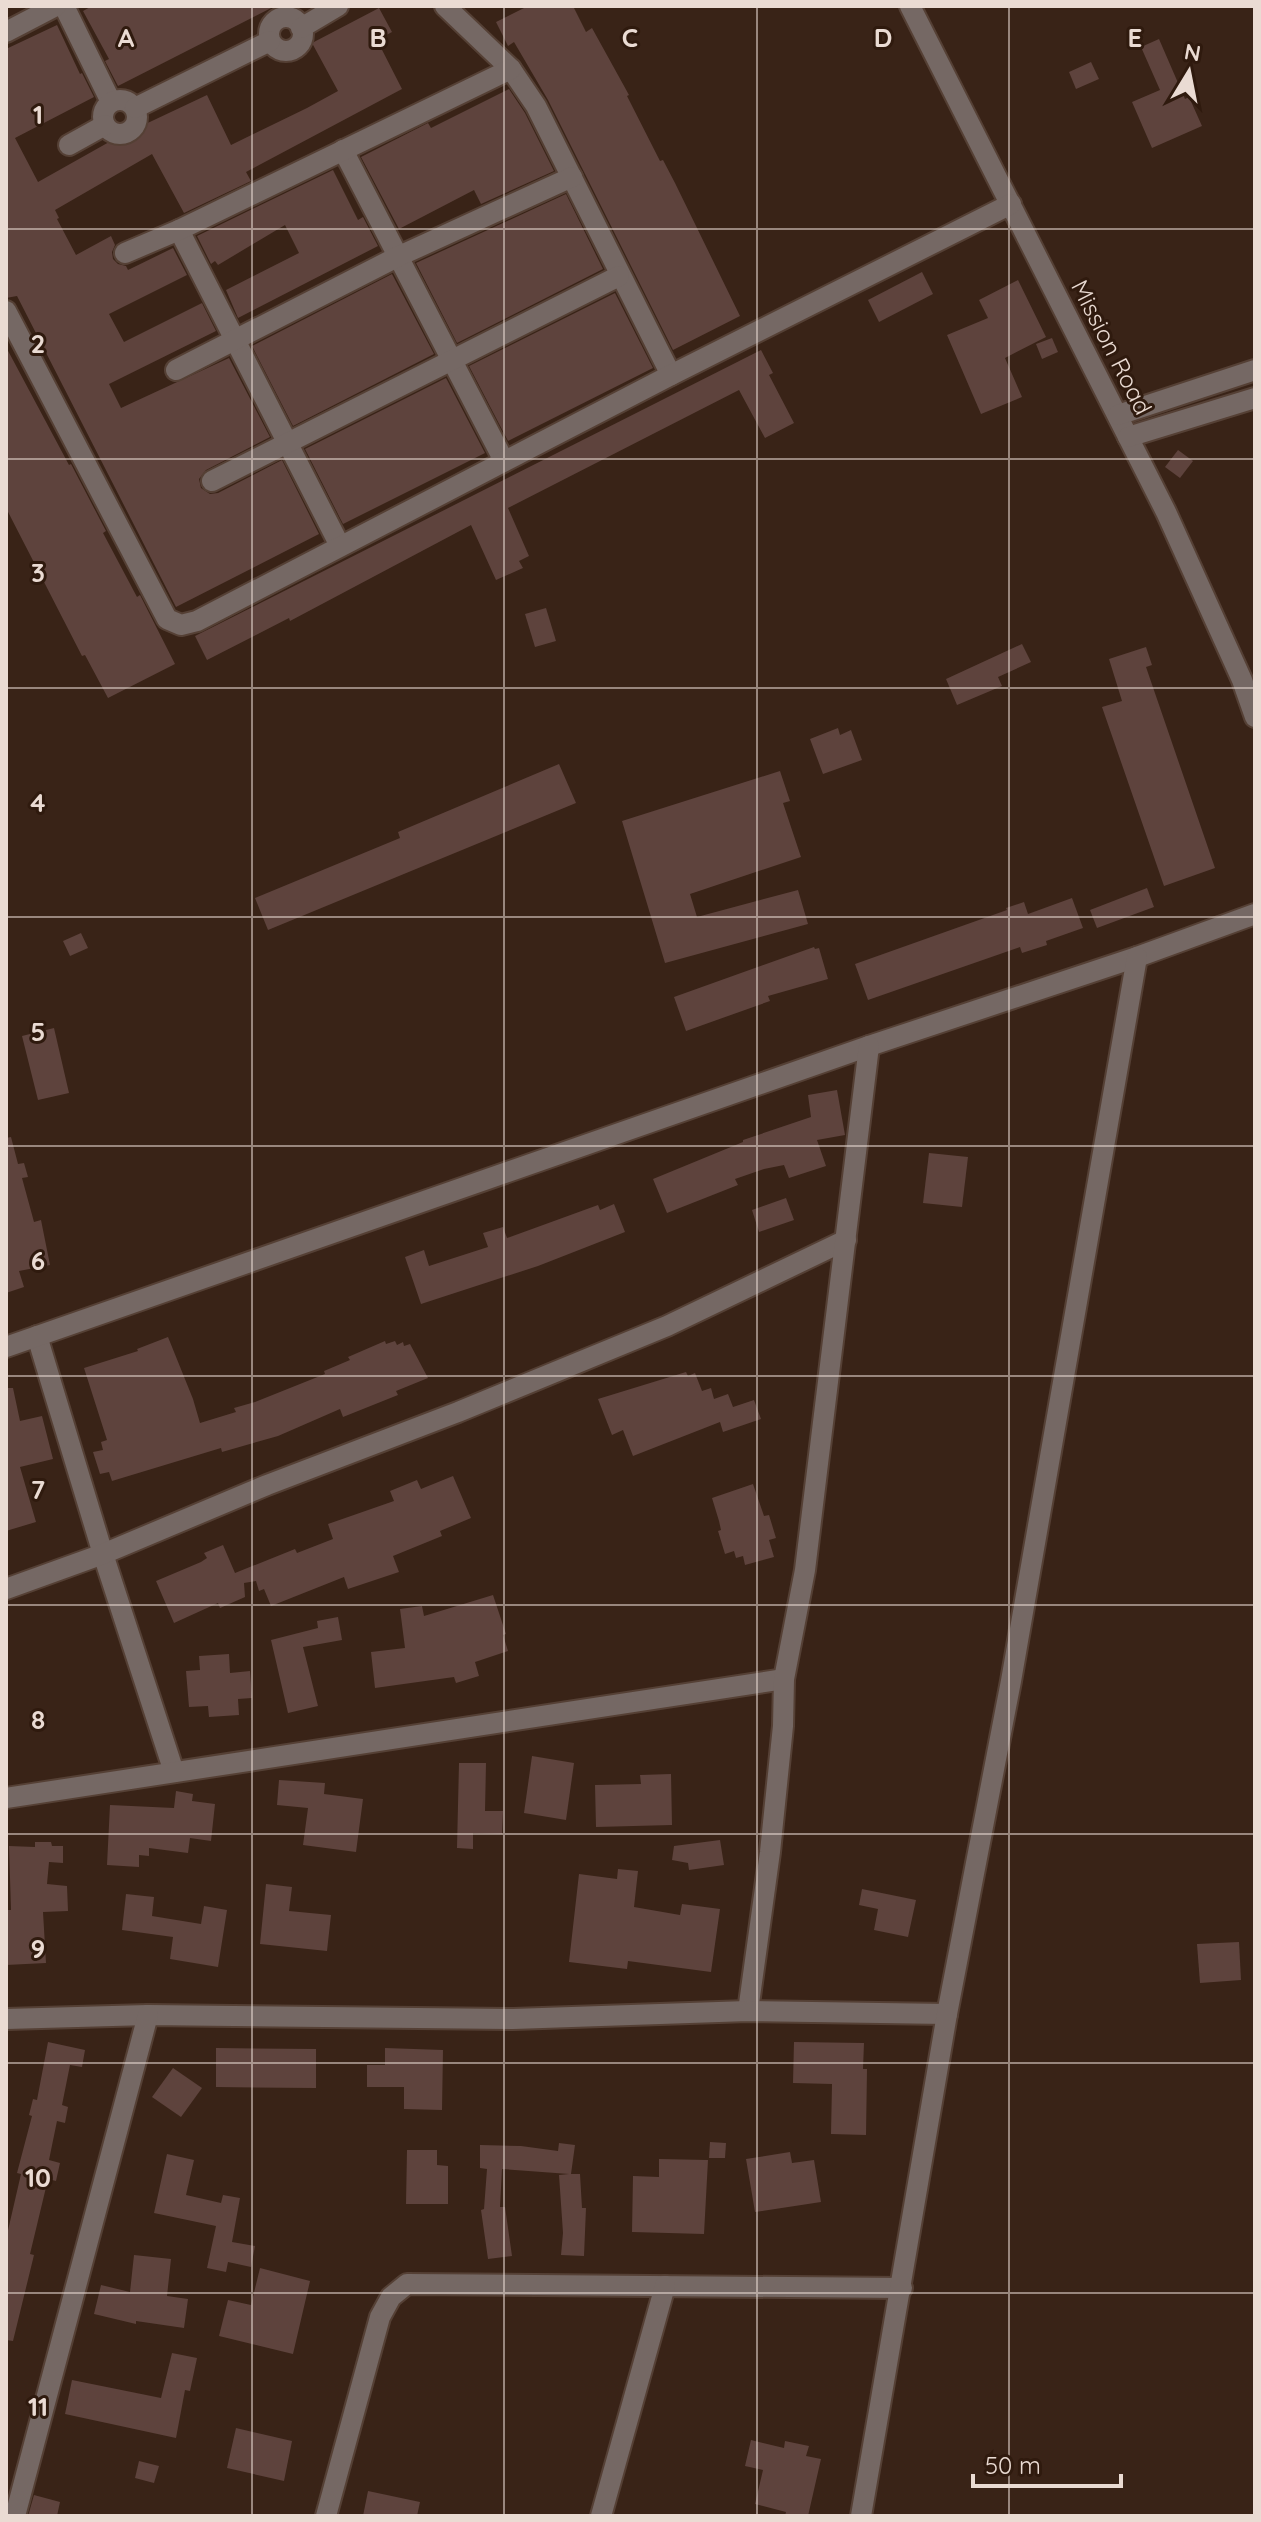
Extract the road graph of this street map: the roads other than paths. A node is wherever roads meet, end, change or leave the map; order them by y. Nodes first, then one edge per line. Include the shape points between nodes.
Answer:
1 (56, 6) edge
2 (64, 6) edge
3 (338, 6) edge
4 (445, 6) edge
5 (910, 6) edge
6 (273, 13) edge
7 (301, 28) junction
8 (6, 32) edge
9 (270, 41) junction
10 (511, 69) junction
11 (111, 102) junction
12 (135, 108) junction
13 (105, 125) junction
14 (69, 145) dead end
15 (343, 150) junction
16 (572, 177) junction
17 (1011, 204) junction
18 (179, 230) junction
19 (125, 253) dead end
20 (397, 257) junction
21 (619, 276) junction
22 (6, 311) edge
23 (235, 341) junction
24 (451, 360) junction
25 (176, 370) dead end
26 (1255, 370) edge
27 (671, 375) junction
28 (1255, 398) edge
29 (1118, 415) junction
30 (1128, 437) junction
31 (286, 443) junction
32 (504, 461) junction
33 (212, 481) dead end
34 (340, 546) junction
35 (1255, 717) edge
36 (1255, 914) edge
37 (1137, 957) junction
38 (869, 1046) junction
39 (846, 1240) junction
40 (37, 1336) junction
41 (6, 1347) edge
42 (103, 1554) junction
43 (6, 1589) edge
44 (784, 1679) junction
45 (174, 1772) junction
46 (6, 1798) edge
47 (748, 2011) junction
48 (947, 2014) junction
49 (148, 2015) junction
50 (6, 2019) edge
51 (665, 2286) junction
52 (902, 2288) junction
53 (15, 2516) edge
54 (326, 2516) edge
55 (601, 2516) edge
56 (861, 2516) edge

1 - 8 street
2 - 11 street
3 - 7 street
4 - 10 street
5 - 17 street, Mission Road
6 - 7 street via 291,18
6 - 9 street
7 - 9 street via 296,47 281,50
9 - 12 street
10 - 15 street
10 - 16 street
11 - 12 street via 124,100
11 - 13 street via 103,112
12 - 13 street via 137,121 129,131 117,134
13 - 14 street
15 - 18 street
15 - 20 street
16 - 20 street
16 - 21 street
17 - 27 street
17 - 29 street, Mission Road
18 - 19 street
18 - 23 street
20 - 23 street
20 - 24 street
21 - 24 street
21 - 27 street
22 - 34 street via 167,619 181,625 197,621
23 - 25 street
23 - 31 street
24 - 31 street
24 - 32 street
26 - 29 street
27 - 32 street
28 - 30 street
29 - 30 street, Mission Road
30 - 35 street, Mission Road via 1192,568
31 - 33 street
31 - 34 street
32 - 34 street
36 - 37 street
37 - 38 street
37 - 48 street via 1011,1681
38 - 39 street
38 - 40 street
39 - 42 street via 667,1326
39 - 44 street via 805,1570
40 - 41 street
40 - 42 street
42 - 43 street
42 - 45 street
44 - 45 street
44 - 47 street via 770,1852
45 - 46 street
47 - 48 street
47 - 49 street via 513,2019
48 - 52 street
49 - 50 street
49 - 53 street
51 - 52 street
51 - 54 street via 407,2284 391,2297 380,2317
51 - 55 street
52 - 56 street

